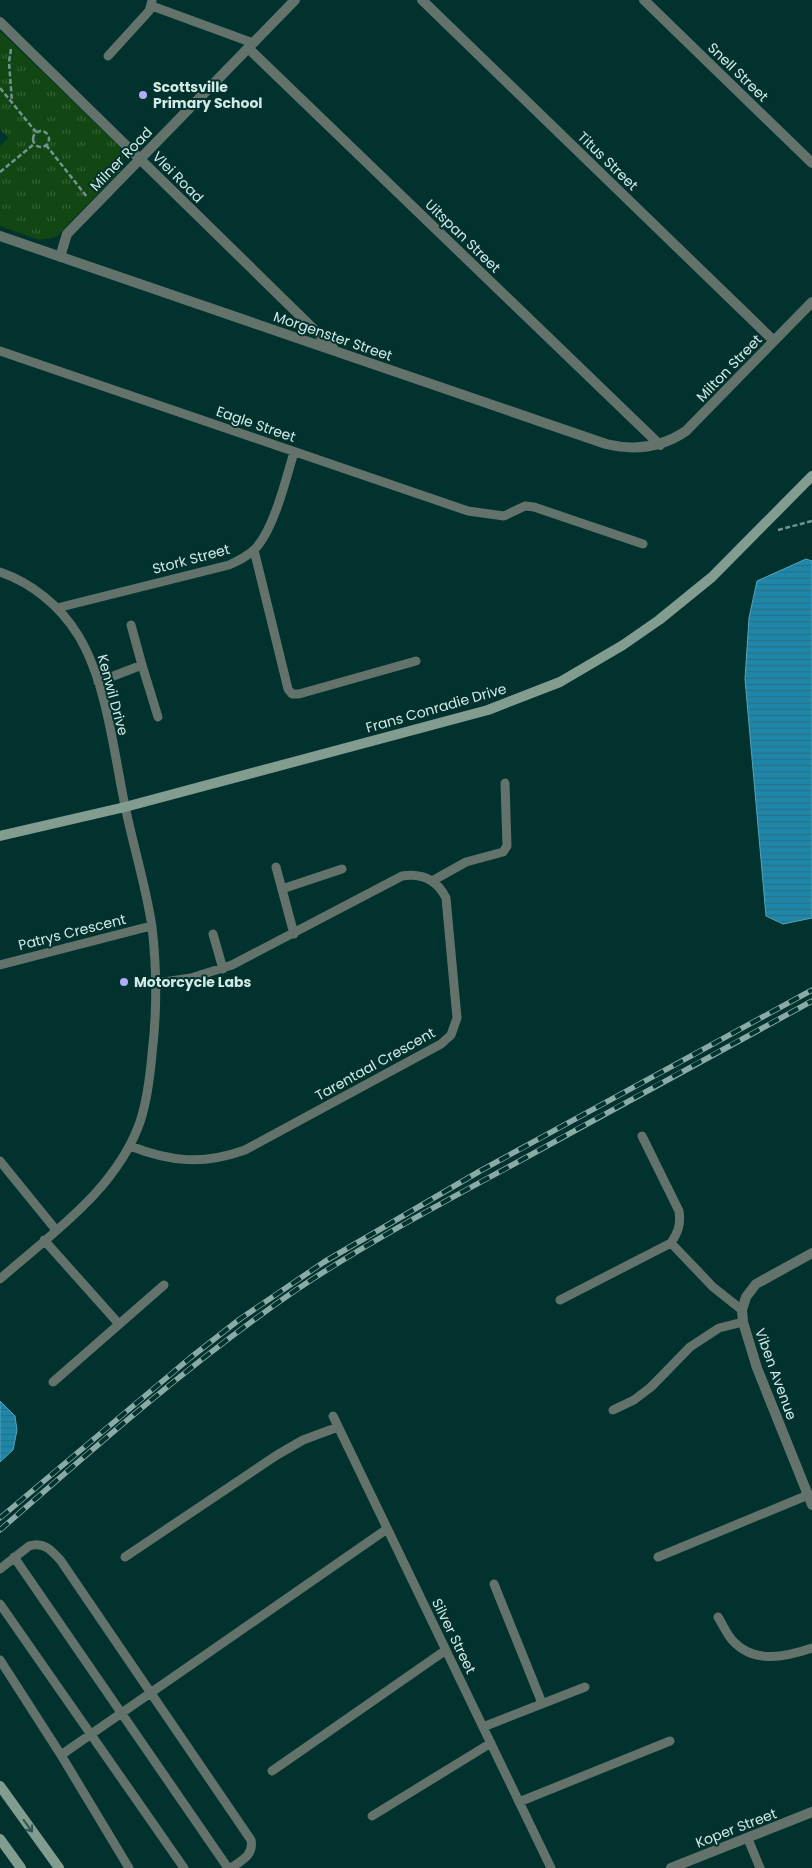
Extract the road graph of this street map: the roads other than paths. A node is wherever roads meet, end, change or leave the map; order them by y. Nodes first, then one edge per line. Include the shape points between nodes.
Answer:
1 (295, 0) edge
2 (422, 0) edge
3 (644, 0) edge
4 (152, 3) edge
5 (0, 22) edge
6 (251, 46) junction
7 (108, 56) dead end
8 (141, 159) junction
9 (812, 163) edge
10 (0, 236) edge
11 (60, 257) junction
12 (812, 302) edge
13 (774, 341) junction
14 (0, 351) edge
15 (336, 352) junction
16 (660, 445) junction
17 (294, 452) junction
18 (812, 476) edge
19 (643, 544) dead end
20 (254, 550) junction
21 (0, 572) edge
22 (57, 608) junction
23 (131, 625) dead end
24 (416, 661) dead end
25 (142, 665) junction
26 (98, 682) junction
27 (158, 717) dead end
28 (505, 783) dead end
29 (125, 807) junction
30 (0, 836) edge
31 (276, 867) dead end
32 (342, 869) dead end
33 (432, 880) junction
34 (282, 889) junction
35 (152, 926) junction
36 (214, 934) dead end
37 (294, 934) junction
38 (0, 965) edge
39 (223, 969) junction
40 (156, 983) junction
41 (642, 1136) dead end
42 (130, 1146) junction
43 (0, 1161) edge
44 (56, 1230) junction
45 (44, 1240) junction
46 (671, 1243) junction
47 (812, 1253) edge
48 (0, 1279) edge
49 (164, 1285) dead end
50 (560, 1300) dead end
51 (742, 1310) junction
52 (744, 1322) junction
53 (119, 1324) junction
54 (53, 1382) dead end
55 (613, 1410) dead end
56 (333, 1416) dead end
57 (338, 1427) junction
58 (808, 1495) junction
59 (812, 1505) edge
60 (387, 1529) junction
61 (14, 1557) junction
62 (125, 1557) dead end
63 (658, 1557) dead end
64 (0, 1569) edge
65 (494, 1584) dead end
66 (0, 1604) edge
67 (718, 1617) dead end
68 (812, 1648) edge
69 (446, 1650) junction
70 (0, 1660) edge
71 (585, 1687) dead end
72 (151, 1694) junction
73 (542, 1703) junction
74 (121, 1714) junction
75 (483, 1727) junction
76 (92, 1734) junction
77 (670, 1741) dead end
78 (491, 1743) junction
79 (61, 1755) junction
80 (272, 1771) dead end
81 (0, 1786) edge
82 (520, 1802) junction
83 (812, 1812) edge
84 (372, 1816) dead end
85 (0, 1839) edge
86 (748, 1839) junction
87 (21, 1868) edge
88 (58, 1868) edge
89 (129, 1868) edge
90 (184, 1868) edge
91 (230, 1868) edge
92 (551, 1868) edge
93 (671, 1868) edge
94 (760, 1868) edge

1 - 6 street, Milner Road
2 - 13 street, Titus Street
3 - 9 street, Snell Street
4 - 6 lane
4 - 7 lane via 150,11
5 - 8 street, Vlei Road
6 - 8 street, Milner Road
6 - 16 street, Uitspan Street
8 - 11 street, Milner Road via 67,234
8 - 15 street, Vlei Road
10 - 11 street, Morgenster Street
11 - 15 street, Morgenster Street
12 - 13 street, Milton Street
13 - 16 street, Milton Street via 690,427
14 - 17 lane, Eagle Street
15 - 16 street, Morgenster Street via 606,444 633,448
17 - 19 lane, Eagle Street via 468,511 504,516 525,506 534,507
17 - 20 lane, Stork Street via 268,530
18 - 29 street, Frans Conradie Drive via 690,595 623,645 560,682 488,710
20 - 22 lane, Stork Street via 229,565
20 - 24 lane via 288,689 292,694
21 - 22 lane, Kenwil Drive via 34,589
22 - 26 lane, Kenwil Drive via 86,650
23 - 25 lane
25 - 26 lane
25 - 27 lane
26 - 29 lane, Kenwil Drive
28 - 33 lane via 507,846 503,852 466,862
29 - 30 street, Frans Conradie Drive
29 - 35 lane
31 - 34 lane
32 - 34 lane
33 - 37 lane via 417,875 402,876
33 - 42 lane, Tarentaal Crescent via 448,906 457,1018 446,1040 259,1144 231,1156 173,1159
34 - 37 lane
35 - 38 lane, Patrys Crescent
35 - 40 lane
36 - 39 lane
37 - 39 lane
39 - 40 lane
40 - 42 lane via 146,1095
41 - 46 lane via 679,1211 679,1230
42 - 44 lane via 107,1182
43 - 44 lane
44 - 45 lane
45 - 48 lane
45 - 53 lane
46 - 50 lane
46 - 51 lane
47 - 51 street via 756,1284 746,1297
49 - 53 lane
51 - 52 street, Viben Avenue
52 - 55 lane via 719,1328 690,1347 651,1387
52 - 58 street, Viben Avenue via 757,1368
53 - 54 lane
56 - 57 lane, Silver Street
57 - 60 lane, Silver Street
57 - 62 lane via 303,1440 277,1455
58 - 59 street, Viben Avenue
58 - 63 lane
60 - 69 lane, Silver Street
60 - 72 lane
61 - 64 lane
61 - 72 lane via 34,1544 50,1549
61 - 74 lane
65 - 73 lane
66 - 76 lane
67 - 68 lane via 732,1640 754,1654 779,1657
69 - 75 lane, Silver Street
69 - 80 lane
70 - 79 lane
71 - 73 lane
72 - 74 lane
72 - 91 lane via 251,1840 253,1847 250,1853
73 - 75 lane
74 - 76 lane
74 - 91 lane
75 - 78 lane, Silver Street
76 - 79 lane
76 - 90 lane
77 - 82 lane
78 - 82 lane, Silver Street
78 - 84 lane
79 - 89 lane
81 -> 88 street
82 - 92 lane, Silver Street
83 - 86 street, Koper Street
85 - 87 street
86 - 93 street, Koper Street
86 - 94 lane

